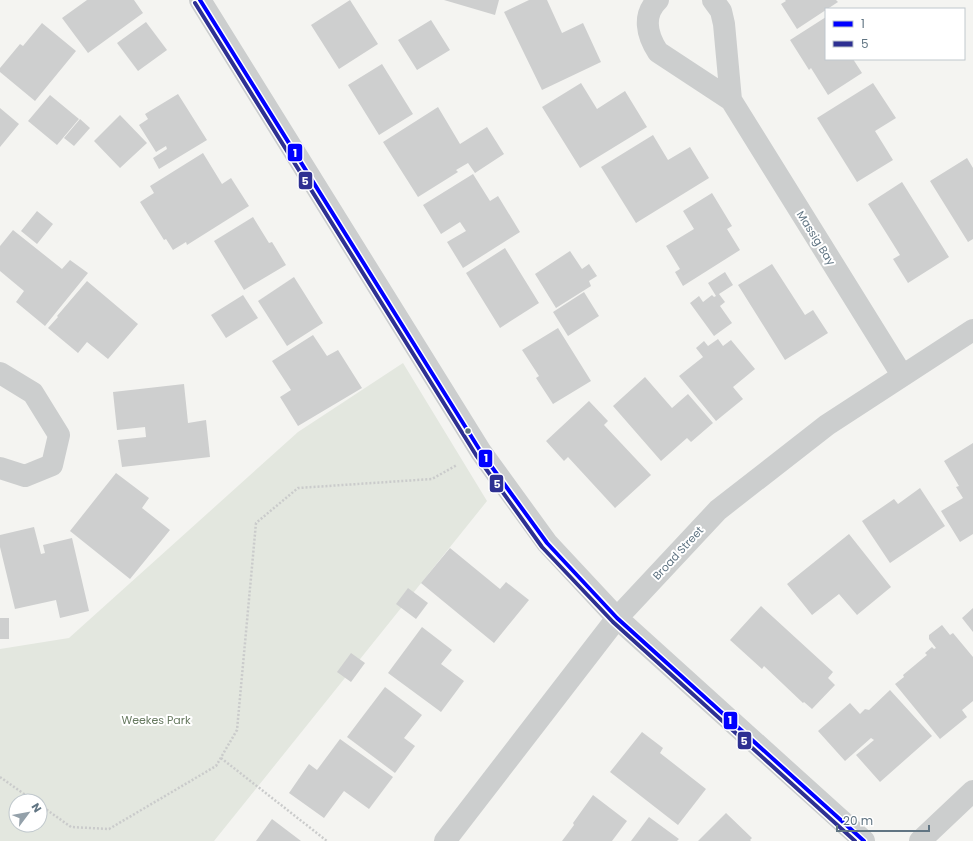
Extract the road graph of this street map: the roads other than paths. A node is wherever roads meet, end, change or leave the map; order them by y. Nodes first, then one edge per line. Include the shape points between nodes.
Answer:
1 (200, 0) edge
2 (658, 0) edge
3 (713, 0) edge
4 (731, 100) junction
5 (973, 330) edge
6 (0, 373) edge
7 (902, 375) junction
8 (0, 468) edge
9 (617, 618) junction
10 (973, 792) edge
11 (445, 841) edge
12 (864, 841) edge
13 (920, 841) edge

1 - 9 street via 481,452 547,543
2 - 4 street, Massig Bay via 649,14 648,28 658,52
3 - 4 street, Massig Bay via 721,11 724,24
4 - 7 street, Massig Bay
5 - 7 street, Broad Street
6 - 8 street via 33,393 59,435 52,465 25,476
7 - 9 street, Broad Street via 827,425 718,510
9 - 11 street, Broad Street
9 - 12 street
10 - 13 street

